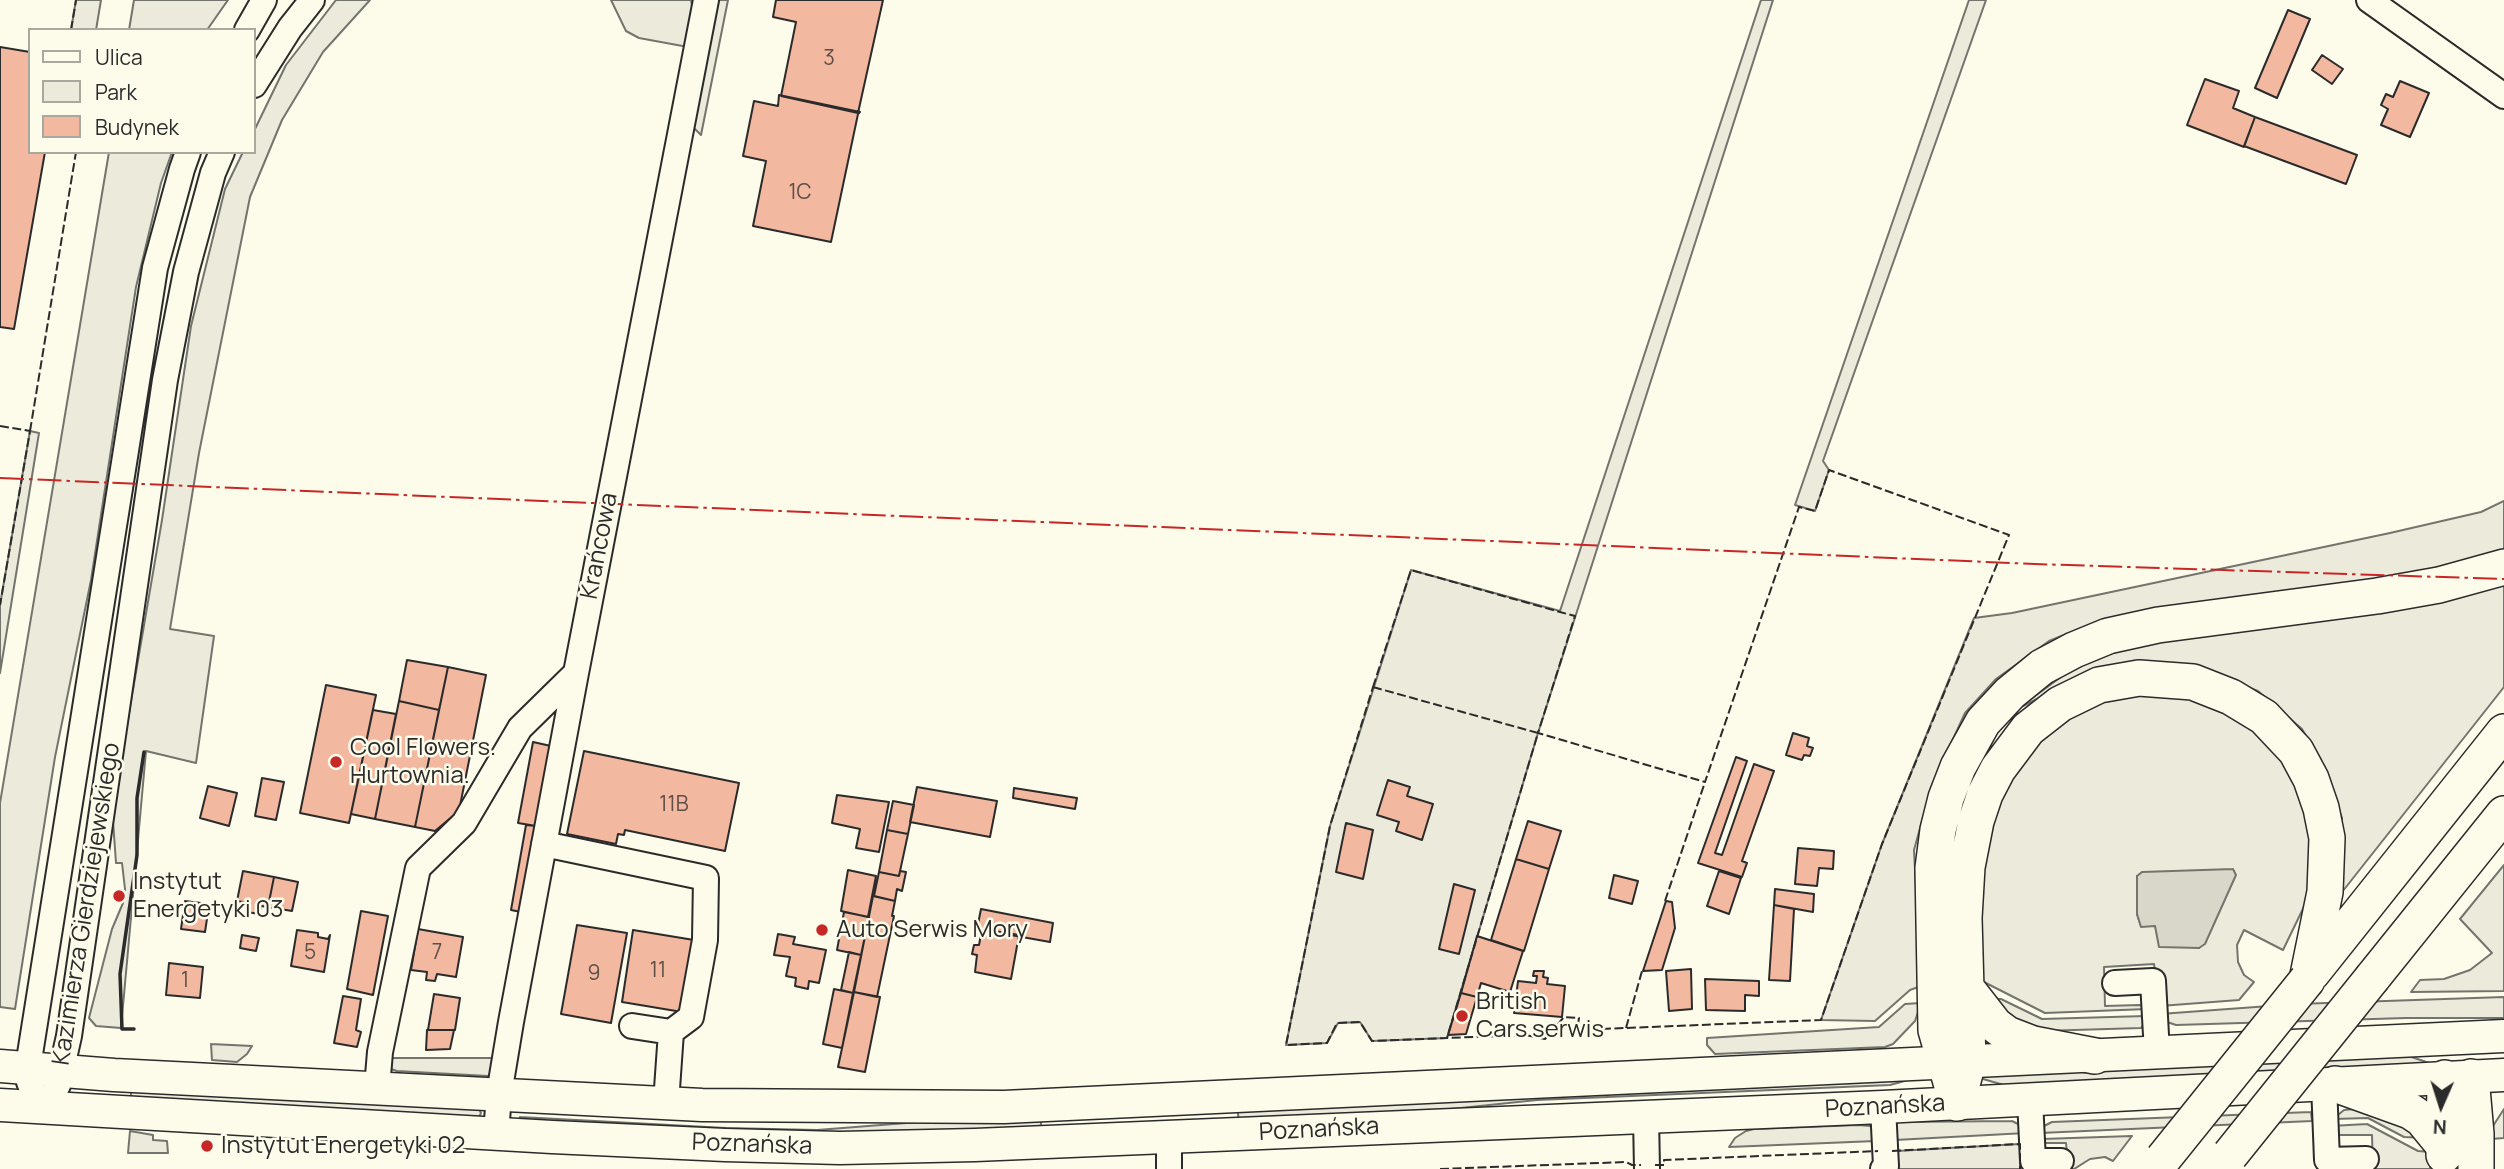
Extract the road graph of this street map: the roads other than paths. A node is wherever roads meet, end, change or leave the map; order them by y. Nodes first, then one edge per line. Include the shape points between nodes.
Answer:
1 (264, 0) edge
2 (312, 0) edge
3 (706, 0) edge
4 (2370, 0) edge
5 (248, 28) edge
6 (256, 82) edge
7 (2504, 96) edge
8 (187, 154) edge
9 (221, 154) edge
10 (2504, 567) edge
11 (576, 673) junction
12 (2504, 732) edge
13 (2504, 814) edge
14 (544, 844) junction
15 (2307, 980) junction
16 (2115, 983) dead end
17 (1967, 989) junction
18 (632, 1026) dead end
19 (671, 1032) junction
20 (2504, 1036) edge
21 (2457, 1038) junction
22 (2157, 1053) junction
23 (2095, 1056) junction
24 (1956, 1063) junction
25 (14, 1067) edge
26 (63, 1070) junction
27 (2473, 1077) edge
28 (2329, 1084) junction
29 (377, 1088) junction
30 (499, 1094) junction
31 (2030, 1100) junction
32 (666, 1103) junction
33 (1956, 1103) junction
34 (0, 1105) edge
35 (1882, 1107) junction
36 (44, 1108) junction
37 (1646, 1117) junction
38 (496, 1133) junction
39 (1169, 1136) junction
40 (2444, 1157) edge
41 (2366, 1159) dead end
42 (2061, 1161) dead end
43 (2225, 1162) edge
44 (2159, 1164) edge
45 (1169, 1169) edge
46 (1647, 1169) edge
47 (1883, 1169) edge
48 (2476, 1169) edge

1 - 5 street
2 - 6 street
3 - 11 street, Krańcowa
4 - 7 street
8 - 25 street, Kazimierza Gierdziejewskiego via 153,281
9 - 26 street, Kazimierza Gierdziejewskiego via 186,272 165,380
10 - 24 highway via 2376,596 2108,636 2042,667 2010,693 1983,722 1958,767 1938,830 1932,907 1936,1030
11 - 14 street, Krańcowa
11 - 29 street via 520,728 464,823 418,867 379,1056
12 - 15 highway
13 - 43 highway, bridge
14 - 19 street via 706,878 705,940 691,1017
14 - 30 street, Krańcowa
15 - 17 highway via 2325,892 2327,838 2318,798 2296,751 2264,717 2231,697 2193,682 2139,678 2099,685 2060,704 2028,729 1998,769 1970,844 1964,918
15 - 44 highway, bridge
16 - 22 street via 2153,981
17 - 23 highway via 2007,1034
17 - 24 highway
18 - 19 street
19 - 32 street
20 - 21 main road, Poznańska
21 - 22 main road, Poznańska
21 - 27 main road
22 - 23 main road, Poznańska
23 - 24 main road, Poznańska
24 - 32 main road, Poznańska via 1004,1107
24 - 33 highway
25 - 26 main road, Poznańska
25 - 36 street, Kazimierza Gierdziejewskiego
26 - 29 main road, Poznańska
26 - 36 street, Kazimierza Gierdziejewskiego
27 - 28 main road, Poznańska
27 - 40 highway
27 - 48 highway
28 - 31 main road, Poznańska
28 - 40 highway via 2410,1111 2422,1119
28 - 41 street via 2327,1160
29 - 30 main road, Poznańska
30 - 32 main road, Poznańska
30 - 38 street, Krańcowa
31 - 33 main road, Poznańska
31 - 42 street via 2033,1161
33 - 35 main road, Poznańska
34 - 36 main road, Poznańska
35 - 37 main road, Poznańska
35 - 47 street
36 - 38 main road, Poznańska
37 - 39 main road, Poznańska
37 - 46 street
38 - 39 main road, Poznańska via 840,1148
39 - 45 street

